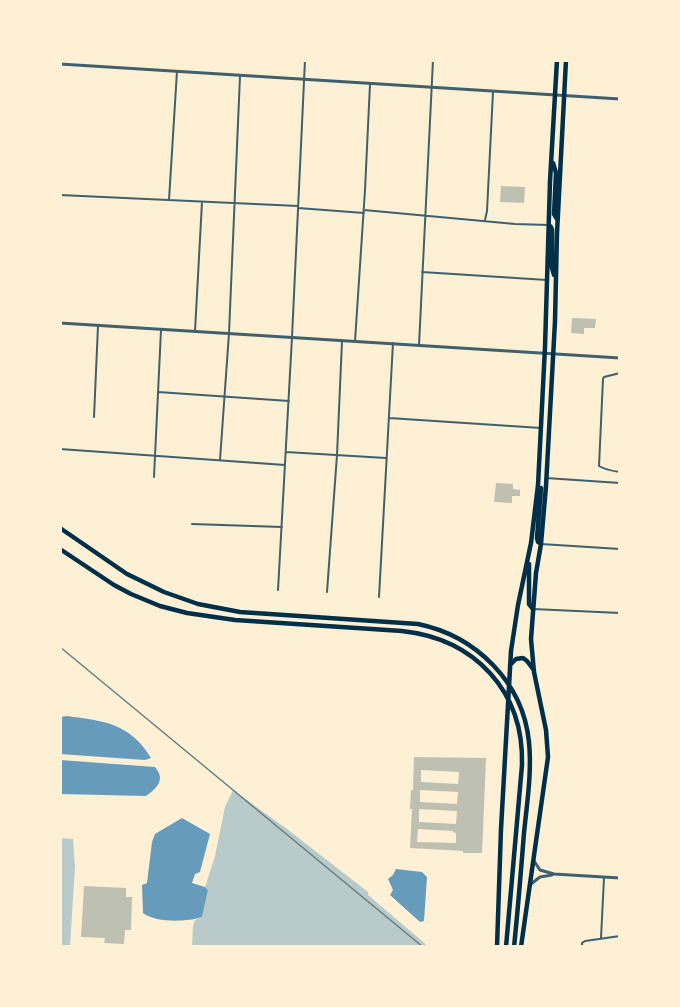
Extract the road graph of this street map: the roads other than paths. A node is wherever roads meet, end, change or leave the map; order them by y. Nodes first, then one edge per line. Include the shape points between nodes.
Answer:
1 (305, 60) edge
2 (433, 60) edge
3 (557, 60) edge
4 (566, 60) edge
5 (60, 64) edge
6 (177, 71) junction
7 (240, 75) junction
8 (304, 79) junction
9 (370, 84) junction
10 (432, 87) junction
11 (493, 91) junction
12 (555, 94) junction
13 (564, 94) junction
14 (620, 99) edge
15 (552, 158) junction
16 (60, 195) edge
17 (169, 200) junction
18 (202, 201) junction
19 (235, 202) junction
20 (298, 207) junction
21 (364, 212) junction
22 (426, 216) junction
23 (558, 219) junction
24 (485, 220) junction
25 (549, 225) junction
26 (422, 272) junction
27 (547, 280) junction
28 (555, 280) junction
29 (60, 323) edge
30 (98, 326) junction
31 (161, 329) junction
32 (195, 331) junction
33 (229, 333) junction
34 (292, 337) junction
35 (342, 340) junction
36 (355, 341) junction
37 (393, 343) junction
38 (419, 345) junction
39 (545, 353) junction
40 (553, 353) junction
41 (620, 358) edge
42 (620, 373) edge
43 (158, 392) junction
44 (224, 397) junction
45 (289, 401) junction
46 (94, 417) dead end
47 (389, 418) junction
48 (541, 428) junction
49 (60, 449) edge
50 (286, 452) junction
51 (154, 455) junction
52 (337, 455) junction
53 (386, 458) junction
54 (540, 459) junction
55 (220, 460) junction
56 (285, 465) junction
57 (620, 472) edge
58 (154, 477) dead end
59 (546, 478) junction
60 (620, 483) edge
61 (192, 524) dead end
62 (282, 526) junction
63 (60, 528) edge
64 (541, 544) junction
65 (60, 549) edge
66 (620, 549) edge
67 (528, 557) junction
68 (278, 590) dead end
69 (327, 592) dead end
70 (379, 597) dead end
71 (533, 609) junction
72 (620, 614) edge
73 (510, 665) junction
74 (534, 672) junction
75 (534, 861) junction
76 (554, 874) junction
77 (604, 877) junction
78 (620, 878) edge
79 (530, 886) junction
80 (620, 936) edge
81 (601, 938) junction
82 (582, 945) edge
83 (497, 947) edge
84 (506, 947) edge
85 (514, 947) edge
86 (521, 947) edge

1 - 8 street
2 - 10 street
3 - 12 main road
4 - 13 main road
5 - 6 street
6 - 7 street
6 - 17 street
7 - 8 street
7 - 19 street
8 - 9 street
8 - 20 street
9 - 10 street
9 - 21 street
10 - 11 street
10 - 22 street
11 - 12 street
11 - 24 street
12 - 13 street
12 - 15 main road
13 - 14 street
13 - 23 main road
15 - 23 main road via 556,173 554,217
15 - 25 main road
16 - 17 street
17 - 18 street
18 - 19 street
18 - 32 street
19 - 20 street
19 - 33 street
20 - 21 street
20 - 34 street
21 - 22 street
21 - 36 street
22 - 24 street
22 - 26 street
23 - 28 main road
24 - 25 street
25 - 27 main road
25 - 28 main road
26 - 27 street
26 - 38 street
27 - 39 main road
28 - 40 main road
29 - 30 street
30 - 31 street
30 - 46 street
31 - 32 street
31 - 43 street
32 - 33 street
33 - 34 street
33 - 44 street
34 - 35 street
34 - 45 street
35 - 36 street
35 - 52 street
36 - 37 street
37 - 38 street
37 - 47 street
38 - 39 street
39 - 40 street
39 - 48 main road
40 - 41 street
40 - 59 main road
42 - 57 street via 603,379 599,466
43 - 44 street
43 - 51 street
44 - 45 street
44 - 55 street
45 - 50 street
47 - 48 street
47 - 53 street
48 - 54 main road
49 - 51 street
50 - 52 street
50 - 56 street
51 - 55 street
51 - 58 street
52 - 53 street
52 - 69 street
53 - 70 street
54 - 64 main road via 537,538
54 - 67 main road
55 - 56 street
56 - 62 street
59 - 60 street
59 - 64 main road
61 - 62 street
62 - 68 street
63 - 85 main road via 127,574 180,598 240,612 426,626 467,643 485,657 505,678 527,727 530,757
64 - 66 street
64 - 67 main road via 533,547
64 - 71 main road
65 - 84 main road via 114,585 160,606 234,620 424,634 439,638 477,660 504,692 520,736 522,758
67 - 71 main road via 529,604
67 - 73 main road
71 - 72 street
71 - 74 main road
73 - 74 main road via 523,658
73 - 83 main road
74 - 75 main road via 548,753
75 - 76 street via 540,870
75 - 79 main road
76 - 77 street
76 - 79 street via 540,877
77 - 78 street
77 - 81 street
79 - 86 main road
80 - 81 street
81 - 82 street

